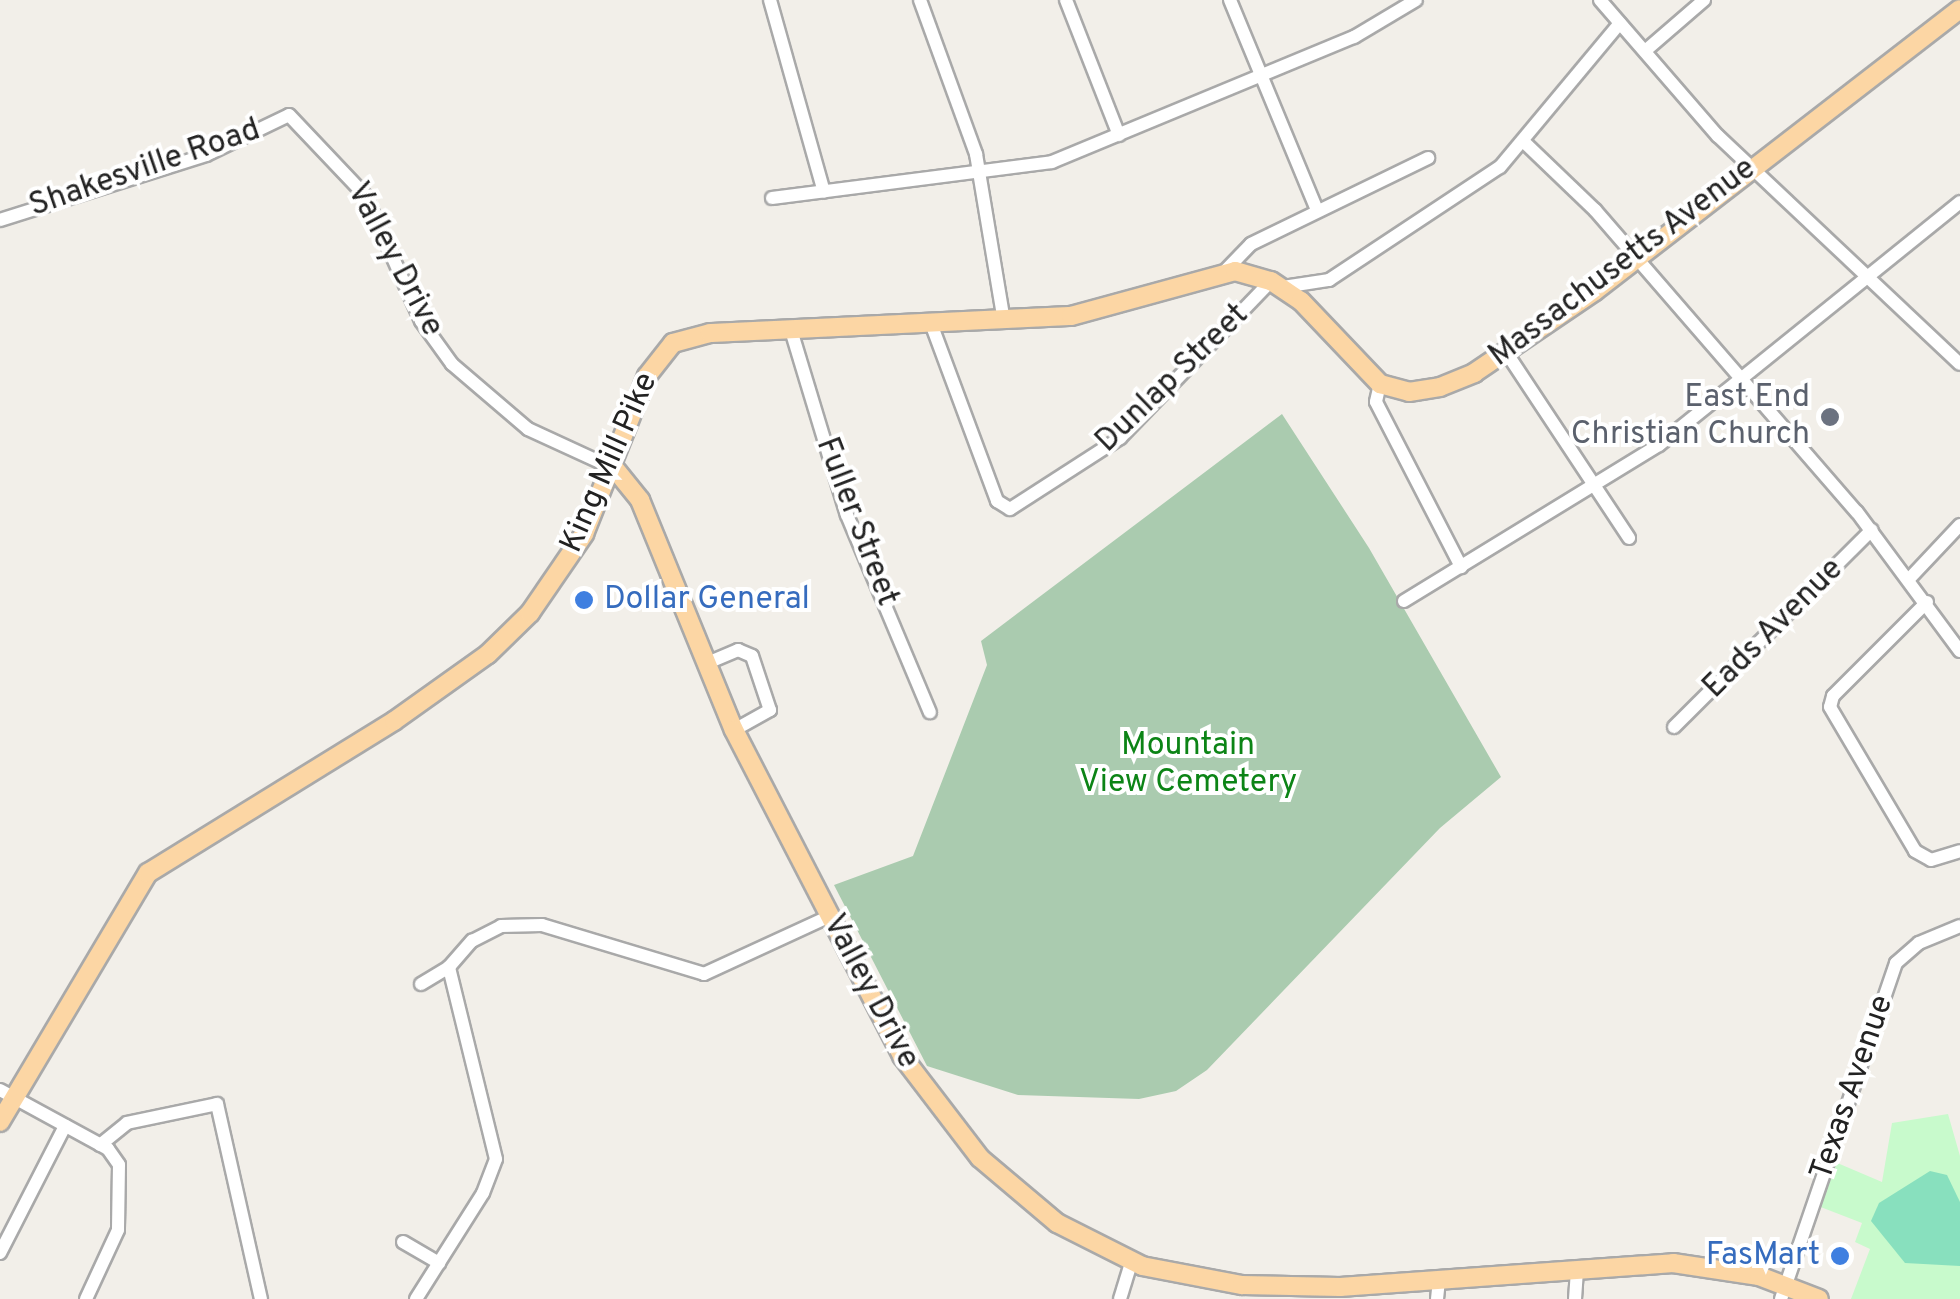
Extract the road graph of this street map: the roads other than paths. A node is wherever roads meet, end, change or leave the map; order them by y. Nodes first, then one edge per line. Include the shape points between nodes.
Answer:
1 (770, 0) edge
2 (920, 0) edge
3 (1066, 0) edge
4 (1230, 0) edge
5 (1416, 0) edge
6 (1600, 0) edge
7 (1704, 0) edge
8 (1960, 9) edge
9 (1620, 23) junction
10 (1646, 51) junction
11 (1260, 75) junction
12 (289, 115) joint
13 (1119, 135) junction
14 (1524, 141) junction
15 (1428, 158) dead end
16 (1751, 168) junction
17 (981, 173) junction
18 (824, 192) junction
19 (772, 198) dead end
20 (1960, 202) edge
21 (1317, 210) junction
22 (0, 220) edge
23 (1638, 259) junction
24 (1225, 271) junction
25 (1868, 279) junction
26 (1277, 284) junction
27 (1004, 322) junction
28 (932, 326) junction
29 (790, 330) junction
30 (1506, 352) junction
31 (1960, 364) edge
32 (1741, 381) junction
33 (1380, 384) junction
34 (614, 470) junction
35 (1596, 488) junction
36 (1960, 526) edge
37 (1872, 530) junction
38 (1629, 538) dead end
39 (1461, 566) junction
40 (1910, 578) junction
41 (1404, 601) dead end
42 (1927, 602) junction
43 (1960, 651) edge
44 (705, 664) junction
45 (930, 712) dead end
46 (1674, 727) dead end
47 (734, 730) junction
48 (1960, 851) edge
49 (830, 916) junction
50 (1960, 926) edge
51 (449, 967) junction
52 (421, 984) dead end
53 (7, 1094) edge
54 (0, 1122) edge
55 (65, 1126) junction
56 (100, 1145) junction
57 (403, 1242) dead end
58 (0, 1253) edge
59 (1130, 1262) junction
60 (439, 1263) junction
61 (1577, 1270) junction
62 (1438, 1290) edge
63 (1783, 1292) edge
64 (1268, 1293) edge
65 (86, 1299) edge
66 (260, 1299) edge
67 (416, 1299) edge
68 (1120, 1299) edge
69 (1575, 1299) edge
70 (1819, 1299) edge

1 - 18 street
2 - 17 street
3 - 13 street
4 - 11 street
5 - 11 street via 1367,31
6 - 9 street
7 - 10 street
8 - 16 main road, Massachusetts Avenue
9 - 10 street
9 - 14 street
10 - 16 street
11 - 13 street
11 - 21 street
12 - 22 street, Shakesville Road via 206,155
12 - 34 street, Valley Drive via 365,196 421,320 452,364 528,429
13 - 17 street via 1052,162
14 - 23 street
14 - 26 street via 1474,186 1353,267 1318,284
15 - 21 street
16 - 23 main road, Massachusetts Avenue
16 - 25 street
17 - 18 street
17 - 27 street
18 - 19 street
20 - 25 street
21 - 24 street via 1250,244
23 - 30 main road, Massachusetts Avenue
23 - 32 street
24 - 26 main road, King Mill Pike
24 - 27 main road, King Mill Pike via 1092,312
25 - 31 street
25 - 32 street
26 - 28 street, Dunlap Street via 1120,438 1020,505 997,501
26 - 33 main road
27 - 28 main road, King Mill Pike
28 - 29 main road, King Mill Pike
29 - 34 main road, King Mill Pike via 695,335 664,351 647,376
29 - 45 street, Fuller Street via 847,515
30 - 33 main road, Massachusetts Avenue via 1440,388 1409,392
30 - 35 street
32 - 35 street
32 - 37 street
33 - 39 street via 1376,402
34 - 44 main road, Valley Drive via 640,500
34 - 53 main road, King Mill Pike via 550,588 488,654 328,764 148,873
35 - 38 street
35 - 39 street
36 - 40 street
37 - 40 street
37 - 46 street, Eads Avenue
39 - 41 street
40 - 42 street
42 - 43 street
42 - 48 street via 1833,696 1830,707 1915,850 1932,860
44 - 47 main road, Valley Drive
44 - 47 street via 738,650 752,656 770,710
47 - 49 main road, Valley Drive
49 - 51 street via 704,974 524,922 472,940
49 - 59 main road, Valley Drive via 902,1056 953,1129 1034,1205
50 - 63 street, Texas Avenue via 1919,942 1896,963
51 - 52 street
51 - 60 street via 496,1159 483,1194
53 - 54 main road, King Mill Pike
53 - 55 street
55 - 56 street
55 - 58 street
56 - 65 street via 120,1165 121,1212
56 - 66 street via 127,1122 217,1104
57 - 60 street
59 - 64 main road, Valley Drive
59 - 68 street
60 - 67 street
61 - 62 main road, Valley Drive
61 - 63 main road, Valley Drive via 1700,1264
61 - 69 street
62 - 64 main road, Valley Drive
63 - 70 main road, Valley Drive

